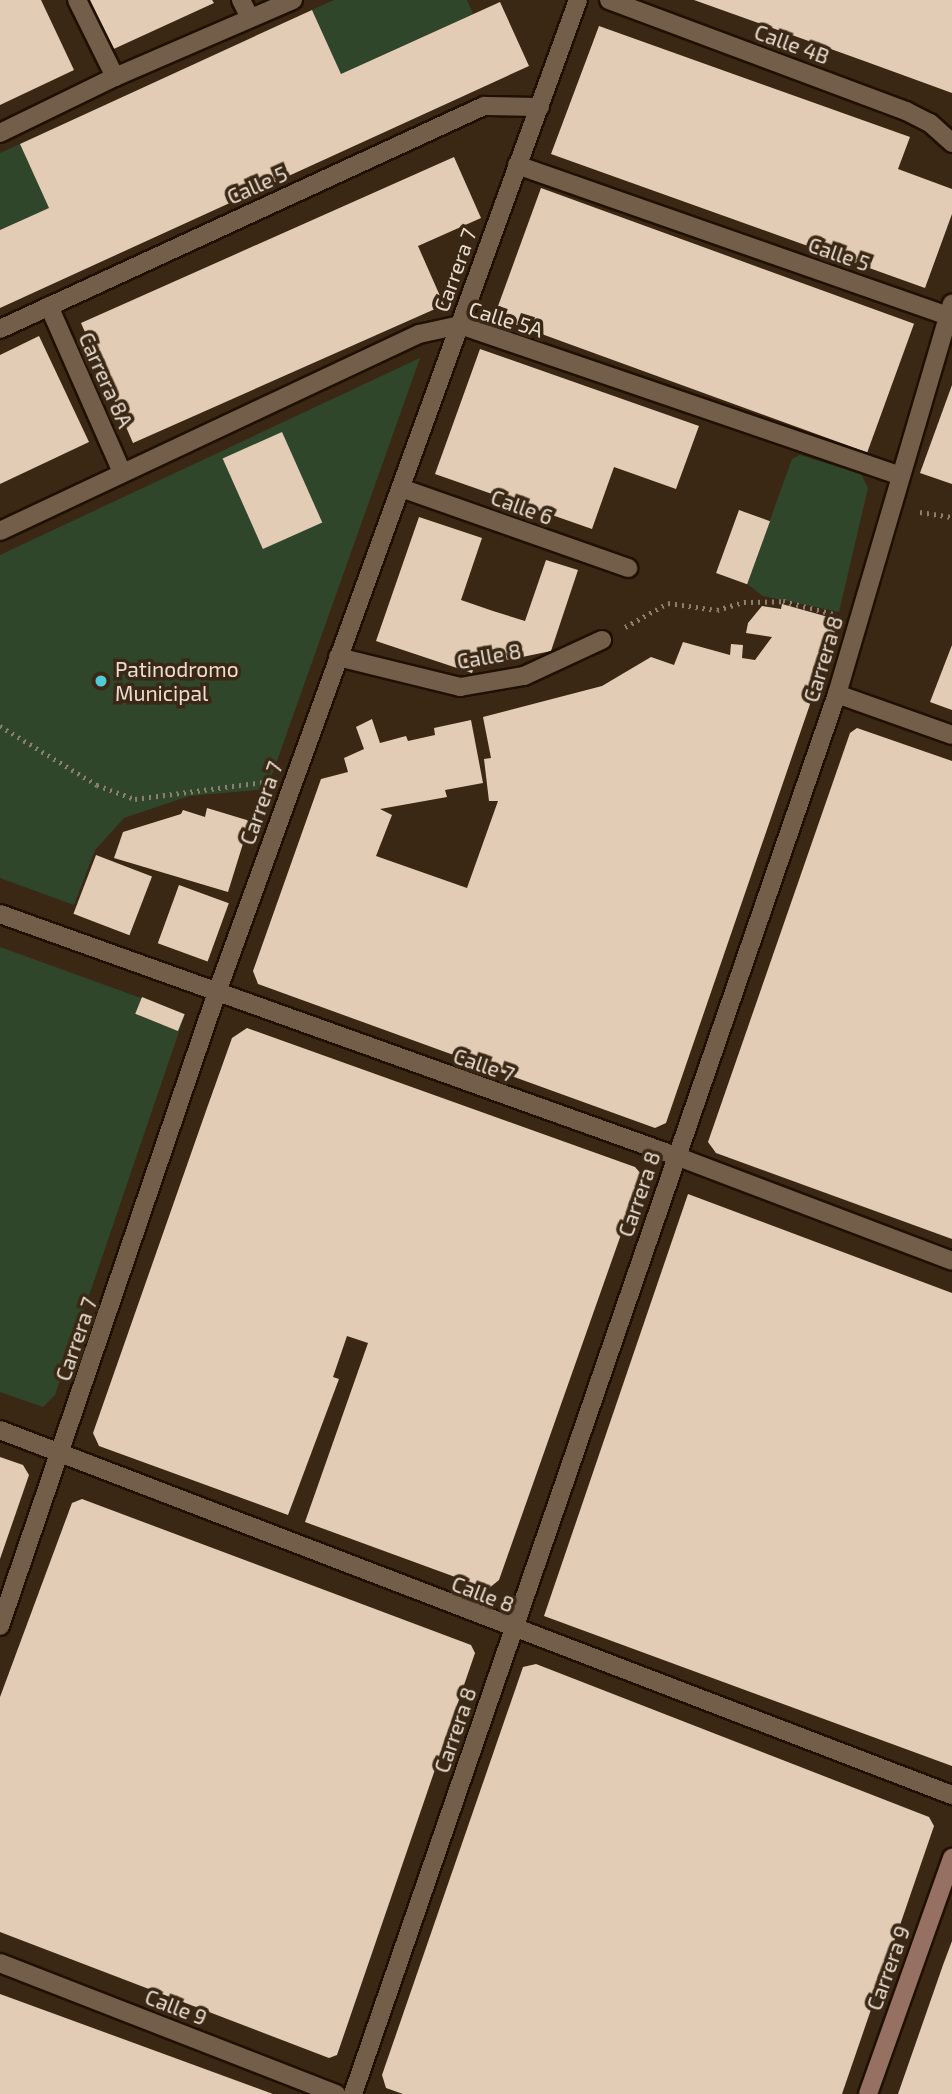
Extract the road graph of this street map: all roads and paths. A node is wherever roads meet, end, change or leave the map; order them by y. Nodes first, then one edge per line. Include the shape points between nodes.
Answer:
1 (78, 0) edge
2 (241, 0) edge
3 (293, 0) edge
4 (578, 0) edge
5 (609, 0) edge
6 (250, 18) junction
7 (115, 77) junction
8 (540, 107) junction
9 (0, 134) edge
10 (952, 143) edge
11 (517, 164) junction
12 (49, 306) junction
13 (950, 310) edge
14 (460, 325) junction
15 (0, 329) edge
16 (122, 472) junction
17 (898, 475) junction
18 (401, 488) junction
19 (0, 531) edge
20 (628, 568) dead end
21 (858, 621) junction
22 (603, 640) joint
23 (338, 657) junction
24 (837, 694) junction
25 (0, 726) edge
26 (952, 735) edge
27 (292, 784) junction
28 (0, 914) edge
29 (216, 995) junction
30 (676, 1156) junction
31 (952, 1261) edge
32 (0, 1430) edge
33 (62, 1452) junction
34 (0, 1626) edge
35 (513, 1630) junction
36 (952, 1795) edge
37 (952, 1858) edge
38 (0, 1963) edge
39 (335, 2094) edge
40 (353, 2094) edge
41 (868, 2094) edge

1 - 7 street
2 - 6 street
3 - 6 street
4 - 8 street, Carrera 7
5 - 10 street, Calle 4B via 906,111 930,123
6 - 7 street
7 - 9 street
8 - 11 street, Carrera 7
8 - 12 street, Calle 5 via 484,106
11 - 13 street, Calle 5
11 - 14 street, Carrera 7
12 - 15 street, Calle 5
12 - 16 street, Carrera 8A
13 - 17 street, Carrera 8
14 - 16 street, Calle 5A via 419,334
14 - 17 street, Calle 5A
14 - 18 street, Carrera 7
16 - 19 street, Calle 5A
17 - 21 street, Carrera 8
18 - 20 street, Calle 6
18 - 23 street, Carrera 7
21 - 22 path via 783,601 744,602 717,610 668,603
21 - 24 street, Carrera 8
22 - 23 street, Calle 8 via 524,676 460,687
23 - 27 street, Carrera 7
24 - 26 street
24 - 30 street, Carrera 8
25 - 27 path via 97,785 135,799 164,799 259,782
27 - 29 street, Carrera 7
28 - 29 street, Calle 7
29 - 30 street, Calle 7
29 - 33 street, Carrera 7
30 - 31 street, Calle 7
30 - 35 street, Carrera 8
32 - 33 street, Calle 8
33 - 34 street, Carrera 7
33 - 35 street, Calle 8
35 - 36 street, Calle 8
35 - 40 street, Carrera 8
37 - 41 main road, Carrera 9
38 - 39 street, Calle 9

